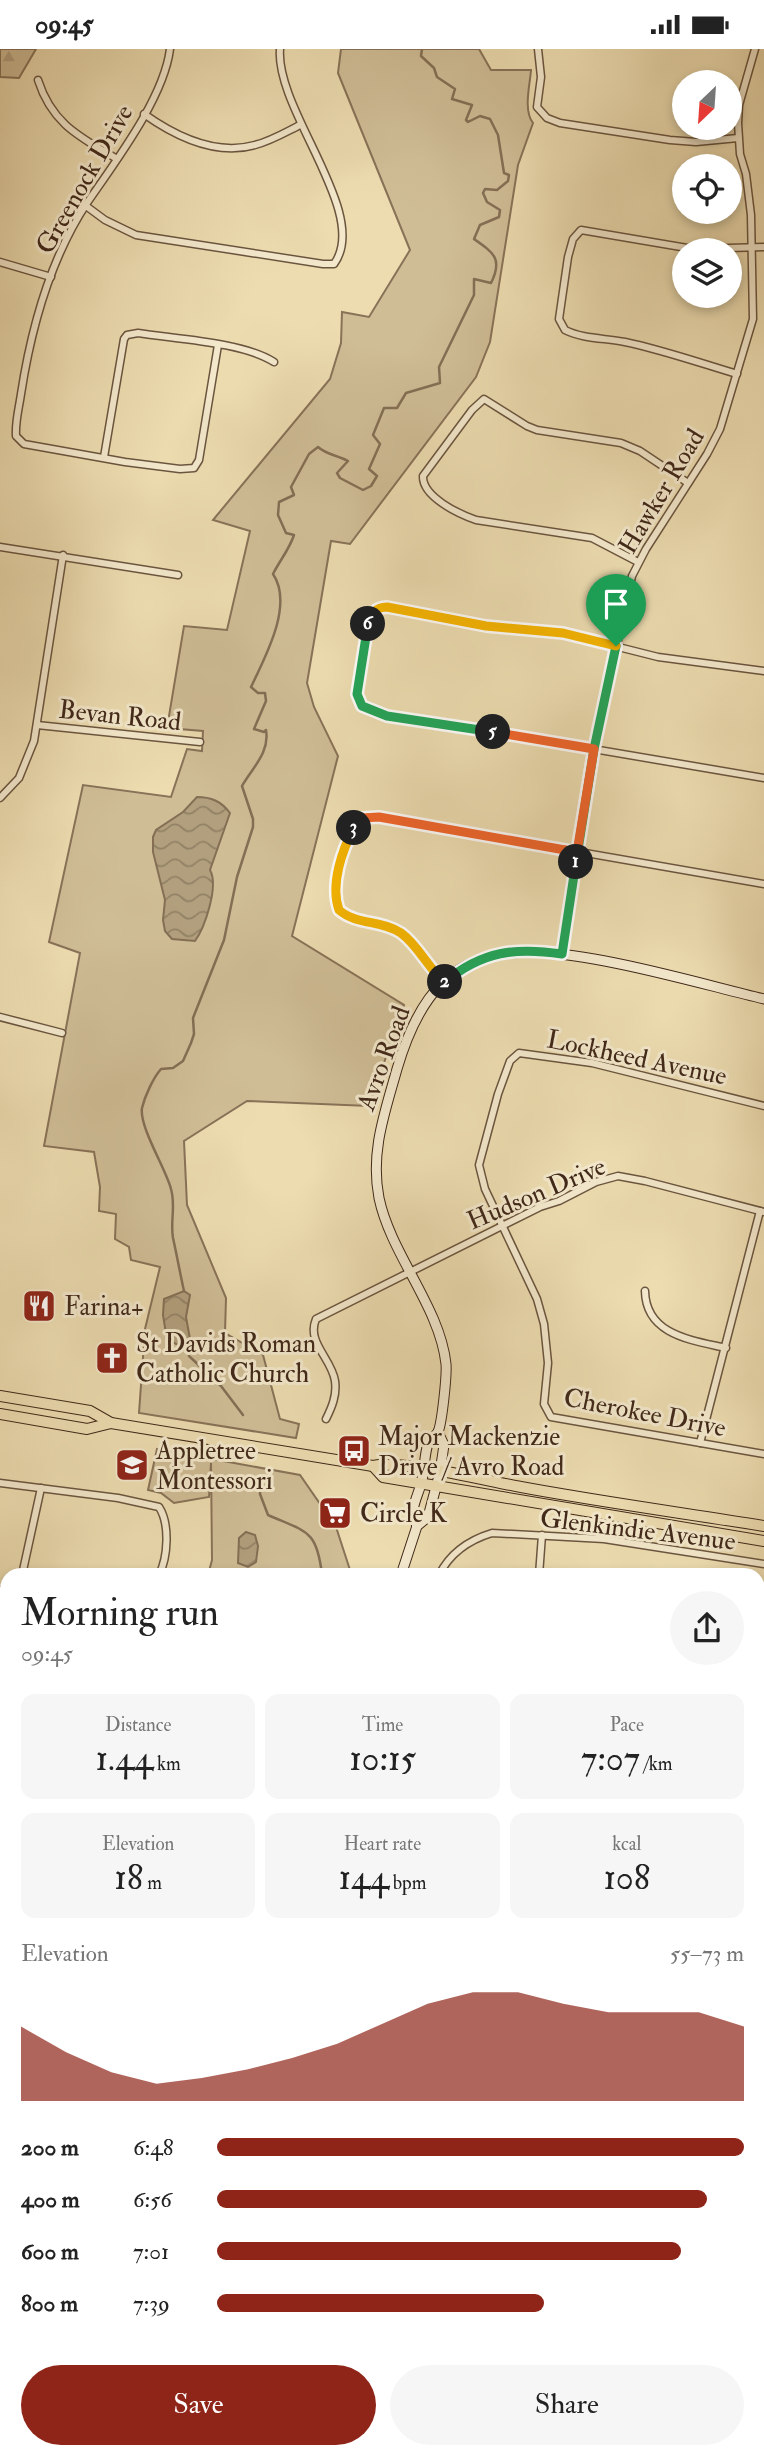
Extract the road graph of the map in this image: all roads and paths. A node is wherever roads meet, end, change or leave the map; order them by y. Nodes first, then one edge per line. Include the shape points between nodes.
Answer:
1 (170, 49) edge
2 (280, 49) edge
3 (538, 49) edge
4 (752, 50) edge
5 (38, 80) dead end
6 (742, 92) edge
7 (144, 114) junction
8 (300, 125) junction
9 (717, 140) edge
10 (738, 140) edge
11 (117, 159) junction
12 (86, 206) junction
13 (764, 247) edge
14 (752, 248) junction
15 (0, 263) edge
16 (51, 277) junction
17 (218, 345) junction
18 (274, 362) dead end
19 (737, 374) junction
20 (104, 457) junction
21 (688, 483) junction
22 (0, 547) edge
23 (63, 555) junction
24 (638, 562) junction
25 (178, 575) dead end
26 (616, 646) junction
27 (764, 671) edge
28 (37, 725) junction
29 (200, 742) dead end
30 (594, 749) junction
31 (764, 778) edge
32 (0, 798) edge
33 (577, 852) junction
34 (764, 884) edge
35 (562, 954) junction
36 (444, 983) junction
37 (764, 999) edge
38 (0, 1017) edge
39 (62, 1033) dead end
40 (764, 1106) edge
41 (762, 1212) edge
42 (503, 1225) junction
43 (409, 1272) junction
44 (645, 1291) dead end
45 (726, 1348) junction
46 (0, 1395) edge
47 (0, 1414) edge
48 (326, 1419) dead end
49 (111, 1423) junction
50 (438, 1432) junction
51 (700, 1443) junction
52 (764, 1454) edge
53 (373, 1466) junction
54 (424, 1469) junction
55 (440, 1472) junction
56 (421, 1482) junction
57 (0, 1483) edge
58 (436, 1485) junction
59 (41, 1488) junction
60 (417, 1526) junction
61 (764, 1526) edge
62 (542, 1535) junction
63 (764, 1541) edge
64 (764, 1564) edge
65 (24, 1568) edge
66 (162, 1568) edge
67 (403, 1568) edge
68 (443, 1568) edge
69 (540, 1568) edge

1 - 7 street, Greenock Drive via 165,74
2 - 8 street via 280,69
3 - 9 street via 537,107 550,119 670,140
4 - 6 street, Hawker Road
5 - 11 street via 44,99 61,122
7 - 8 street via 192,141 239,148
7 - 11 street, Greenock Drive
8 - 12 street via 342,219 334,264 136,235
10 - 14 street, Hawker Road
11 - 12 street, Greenock Drive
12 - 16 street, Greenock Drive
13 - 14 street
14 - 19 street, Hawker Road via 753,319
14 - 19 street via 693,249 580,230 570,247 560,309 561,326 571,333 624,342
15 - 16 street
16 - 20 street, Greenock Drive via 28,352 16,436 24,444
17 - 18 street via 256,352
17 - 20 street via 127,335
17 - 20 street, Greenock Drive via 194,468
19 - 21 street, Hawker Road via 720,429
21 - 24 street, Hawker Road
21 - 24 street via 631,446 537,430 484,399 423,476 428,492 464,516 592,538
22 - 23 street
23 - 25 street
23 - 28 street
24 - 26 street, Hawker Road
26 - 27 street via 658,657
26 - 30 street, Hawker Road
26 - 30 street via 563,633 486,626 387,607 370,617 357,694 367,710
28 - 29 street, Bevan Road
28 - 32 street via 19,778
30 - 31 street
30 - 33 street, Hawker Road
33 - 34 street
33 - 35 street, Hawker Road
33 - 36 street via 379,817 358,821 342,856 339,910 398,931
35 - 36 street, Avro Road via 494,954 468,965
35 - 37 street, Avro Road via 642,968
36 - 43 street, Avro Road via 422,1006 405,1045 375,1158 383,1212
38 - 39 street
40 - 42 street, Lockheed Avenue via 592,1063 519,1053 510,1061 498,1094 479,1165 481,1180
41 - 42 street, Hudson Drive via 618,1176
41 - 45 street
42 - 43 street, Hudson Drive
42 - 51 street, Cherokee Drive via 530,1281 544,1324 548,1363 544,1404 549,1414 556,1419
43 - 48 street, Hudson Drive via 316,1319 313,1333 335,1379
43 - 50 street, Avro Road via 435,1326 446,1364
44 - 45 street via 654,1321 668,1332
45 - 51 street
46 - 49 main road via 90,1411
47 - 49 main road via 87,1429
49 - 53 main road
50 - 54 street, Avro Road via 428,1442
50 - 55 street, Avro Road via 444,1445
51 - 52 street, Cherokee Drive
53 - 54 main road via 385,1463
53 - 56 main road via 383,1477
54 - 55 main road
54 - 56 street, Avro Road
55 - 58 street, Avro Road
55 - 61 main road
56 - 58 main road
56 - 60 street, Avro Road via 412,1513
57 - 59 street
58 - 60 street, Avro Road via 428,1517
58 - 63 main road
59 - 65 street
59 - 66 street via 159,1507 166,1547
60 - 67 street
62 - 64 street, Glenkindie Avenue via 624,1541
62 - 68 street, Glenkindie Avenue via 492,1533 480,1537
62 - 69 street

